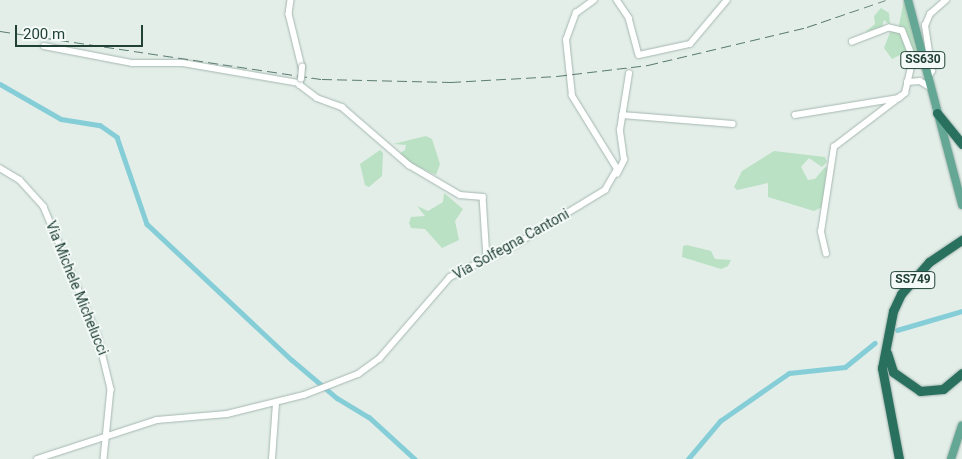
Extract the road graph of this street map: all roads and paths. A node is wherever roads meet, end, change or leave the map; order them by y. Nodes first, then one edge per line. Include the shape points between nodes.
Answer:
1 (291, 0) edge
2 (594, 0) edge
3 (617, 0) edge
4 (727, 0) edge
5 (946, 0) edge
6 (909, 4) edge
7 (853, 42) dead end
8 (44, 46) dead end
9 (629, 74) dead end
10 (927, 75) junction
11 (300, 81) junction
12 (920, 81) junction
13 (907, 82) junction
14 (930, 87) junction
15 (901, 96) junction
16 (937, 113) junction
17 (622, 115) junction
18 (795, 115) dead end
19 (733, 124) dead end
20 (962, 144) edge
21 (624, 154) junction
22 (613, 159) junction
23 (0, 168) edge
24 (616, 176) junction
25 (962, 205) edge
26 (962, 240) edge
27 (826, 254) dead end
28 (487, 259) junction
29 (886, 338) junction
30 (962, 373) edge
31 (276, 403) junction
32 (962, 426) edge
33 (108, 434) junction
34 (960, 440) edge
35 (37, 459) edge
36 (104, 459) edge
37 (272, 459) edge
38 (900, 459) edge
39 (951, 459) edge

1 - 11 street, bridge via 290,17 302,67
2 - 22 street via 576,13 568,27 570,81 579,112
3 - 4 street via 629,18 639,55 690,44
5 - 10 street via 927,19 932,72
6 - 10 main road, SS630
7 - 13 street via 889,28 902,31 913,59
8 - 11 street via 132,63 183,63
9 - 17 street
10 - 12 street
10 - 14 main road, SS630
11 - 28 street via 318,98 342,107 383,146 452,191 483,197
12 - 13 street
12 - 14 street
13 - 15 street
14 - 16 main road, SS630
15 - 18 street
15 - 27 street via 834,147 821,232
16 - 20 highway
16 - 25 main road, SS630
17 - 19 street
17 - 21 street
21 - 22 street
21 - 24 street
22 - 24 street
23 - 33 street, Via Michele Michelucci via 27,186 50,217 106,359 111,389
24 - 28 street, Via Solfegna Cantoni via 605,190
26 - 29 highway, SS749 via 929,262 901,294
28 - 31 street, Via Solfegna Cantoni via 450,276 370,368
29 - 30 highway via 888,364 909,387 938,390
29 - 38 highway via 884,382
31 - 33 street, Via Solfegna Cantoni via 227,414 157,420
31 - 37 street
32 - 34 main road
33 - 35 street, Via Solfegna Cantoni
33 - 36 street, Via Michele Michelucci
34 - 39 main road

